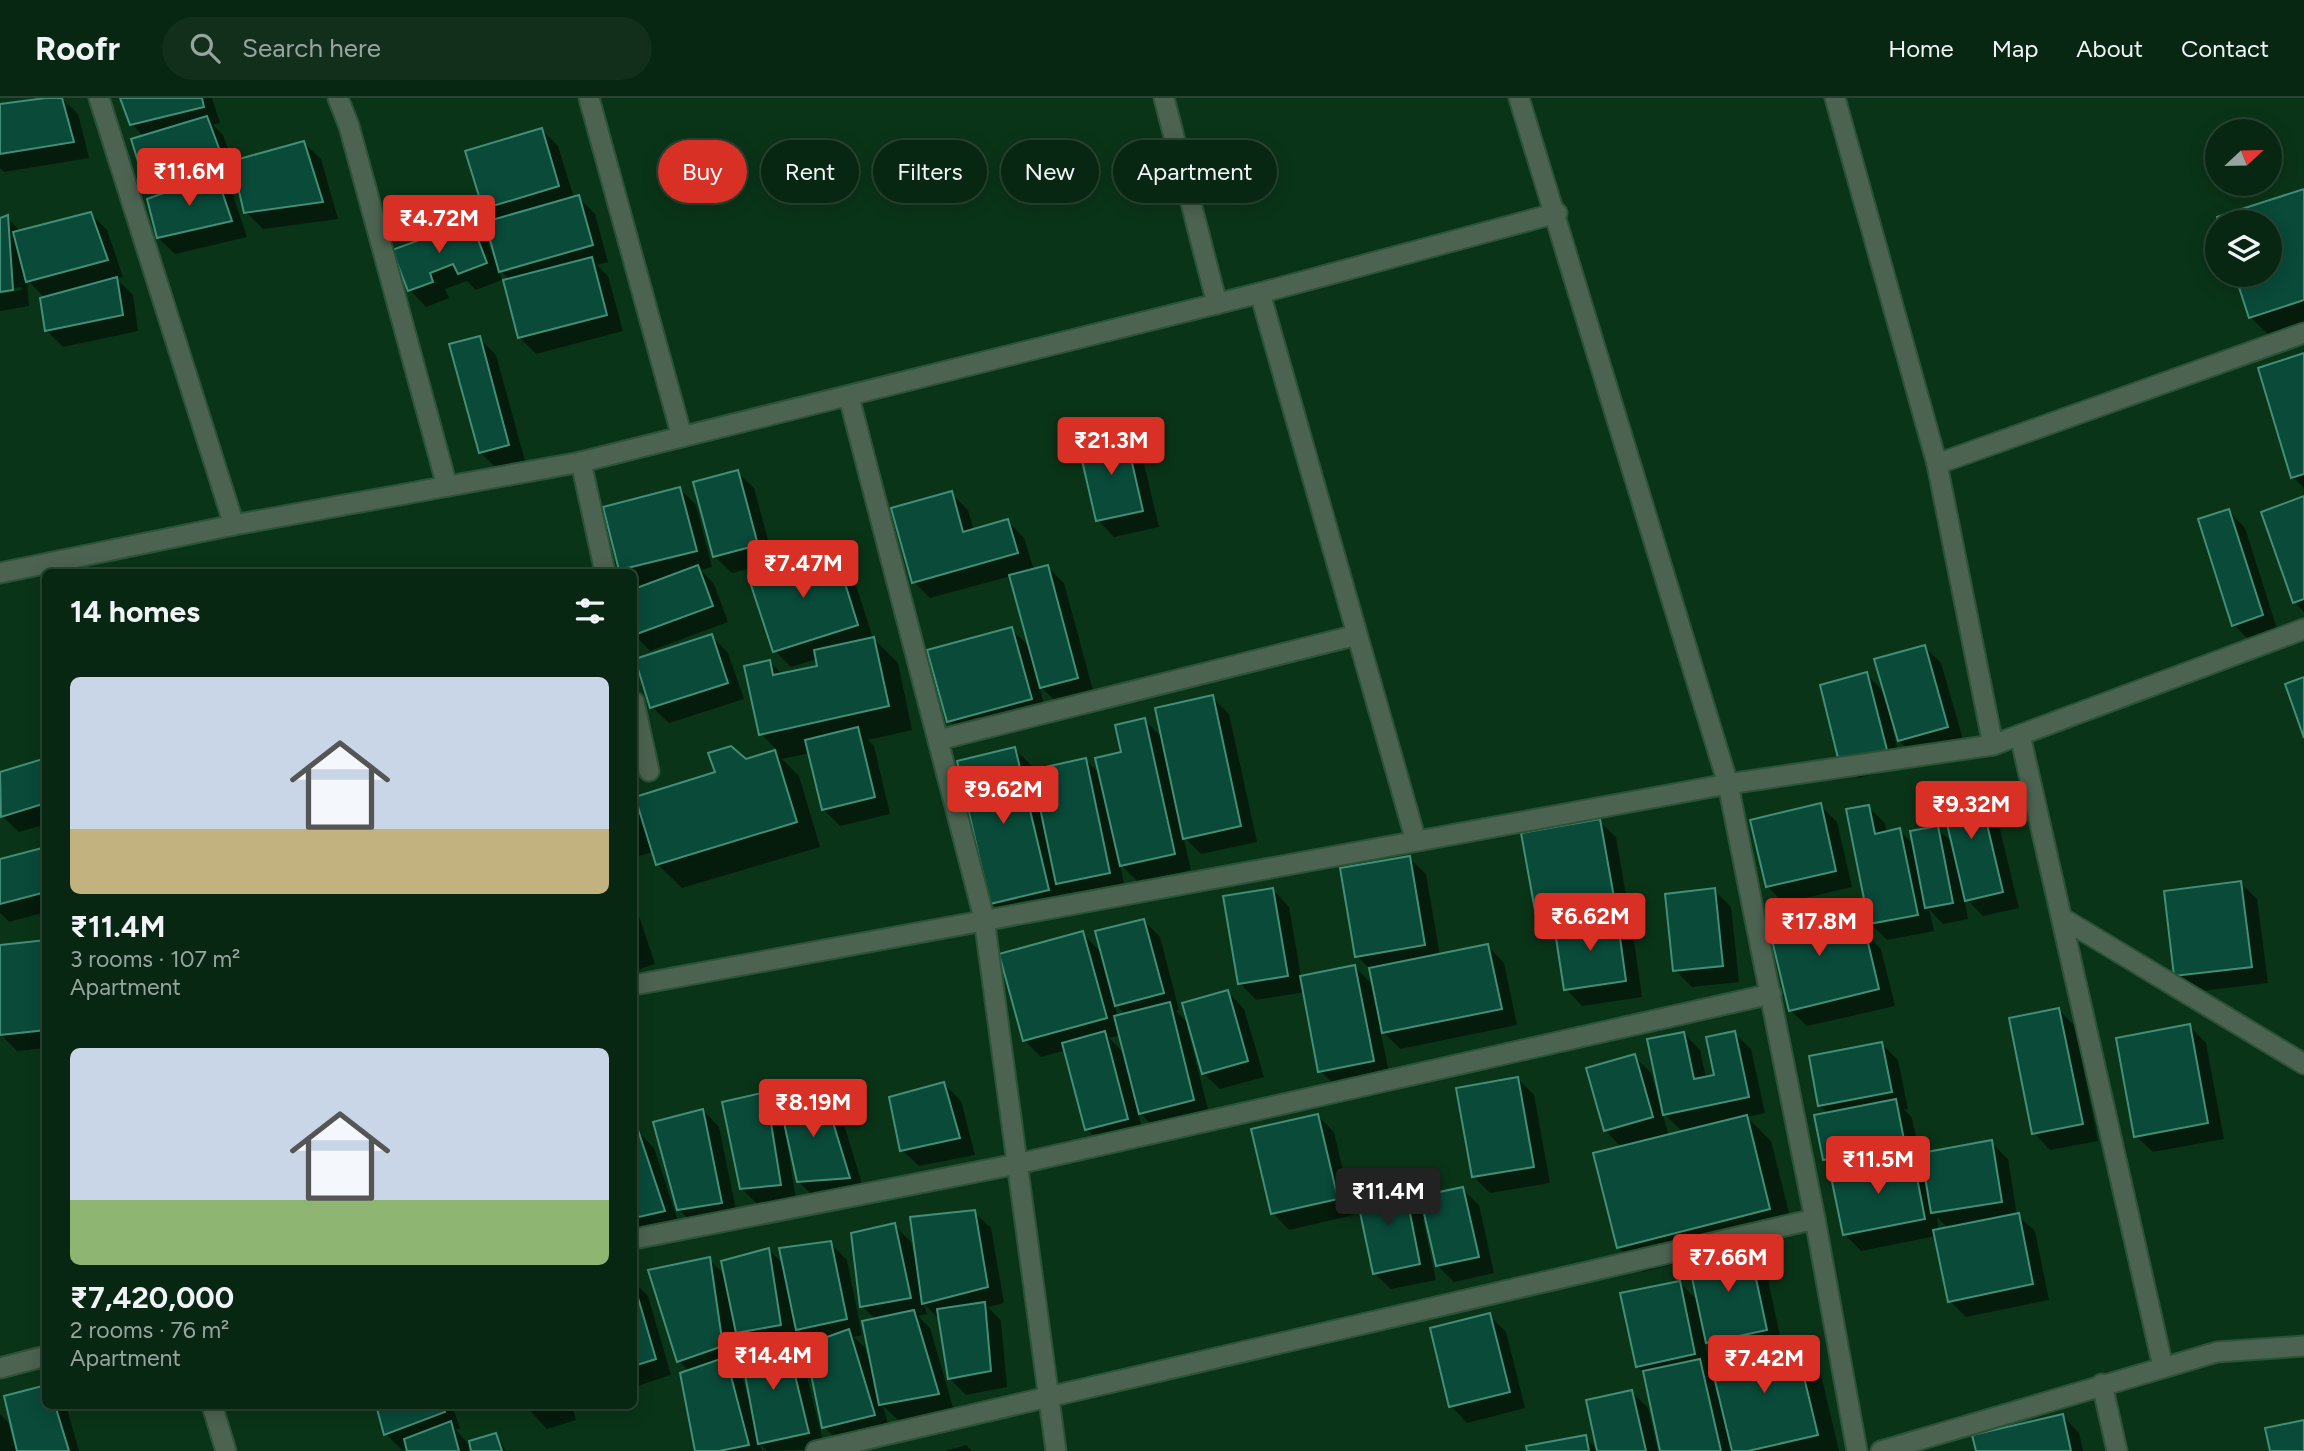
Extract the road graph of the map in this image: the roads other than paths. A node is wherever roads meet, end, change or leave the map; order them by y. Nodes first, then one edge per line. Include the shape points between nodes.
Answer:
1 (99, 98) edge
2 (338, 98) edge
3 (589, 98) edge
4 (1164, 98) edge
5 (1519, 98) edge
6 (1840, 99) edge
7 (1557, 213) junction
8 (1260, 293) junction
9 (1217, 304) junction
10 (2304, 333) edge
11 (849, 397) junction
12 (682, 437) junction
13 (581, 462) junction
14 (1937, 464) junction
15 (447, 486) junction
16 (233, 525) junction
17 (67, 565) edge
18 (604, 569) edge
19 (0, 573) edge
20 (2304, 629) edge
21 (1357, 635) junction
22 (637, 716) edge
23 (2020, 735) junction
24 (937, 740) junction
25 (1993, 745) junction
26 (649, 771) dead end
27 (1728, 784) junction
28 (1416, 841) junction
29 (984, 918) junction
30 (2062, 918) junction
31 (637, 984) edge
32 (1771, 994) junction
33 (2304, 1064) edge
34 (1017, 1164) junction
35 (1815, 1219) junction
36 (637, 1238) edge
37 (2304, 1346) edge
38 (42, 1357) edge
39 (2163, 1367) junction
40 (0, 1368) edge
41 (2102, 1384) junction
42 (1049, 1399) junction
43 (213, 1409) edge
44 (226, 1451) edge
45 (816, 1451) edge
46 (1056, 1451) edge
47 (1857, 1451) edge
48 (1881, 1451) edge
49 (2117, 1451) edge

1 - 16 street
2 - 15 street
3 - 12 street
4 - 9 street
5 - 7 street
6 - 14 street
7 - 8 street
7 - 27 street
8 - 9 street
8 - 21 street
9 - 11 street
10 - 14 street
11 - 12 street
11 - 24 street
12 - 13 street
13 - 15 street
13 - 18 street
14 - 25 street
15 - 16 street
16 - 17 street
17 - 19 street
20 - 23 street
21 - 24 street
21 - 28 street
22 - 26 street
23 - 25 street
23 - 30 street
24 - 29 street
25 - 27 street
27 - 28 street
27 - 32 street
28 - 29 street
29 - 31 street
29 - 34 street
30 - 33 street
30 - 39 street
32 - 34 street
32 - 35 street
34 - 36 street
34 - 42 street
35 - 42 street
35 - 47 street
37 - 39 street via 2217,1352
38 - 40 street
39 - 41 street
41 - 48 street
41 - 49 street
42 - 45 street
42 - 46 street
43 - 44 street

